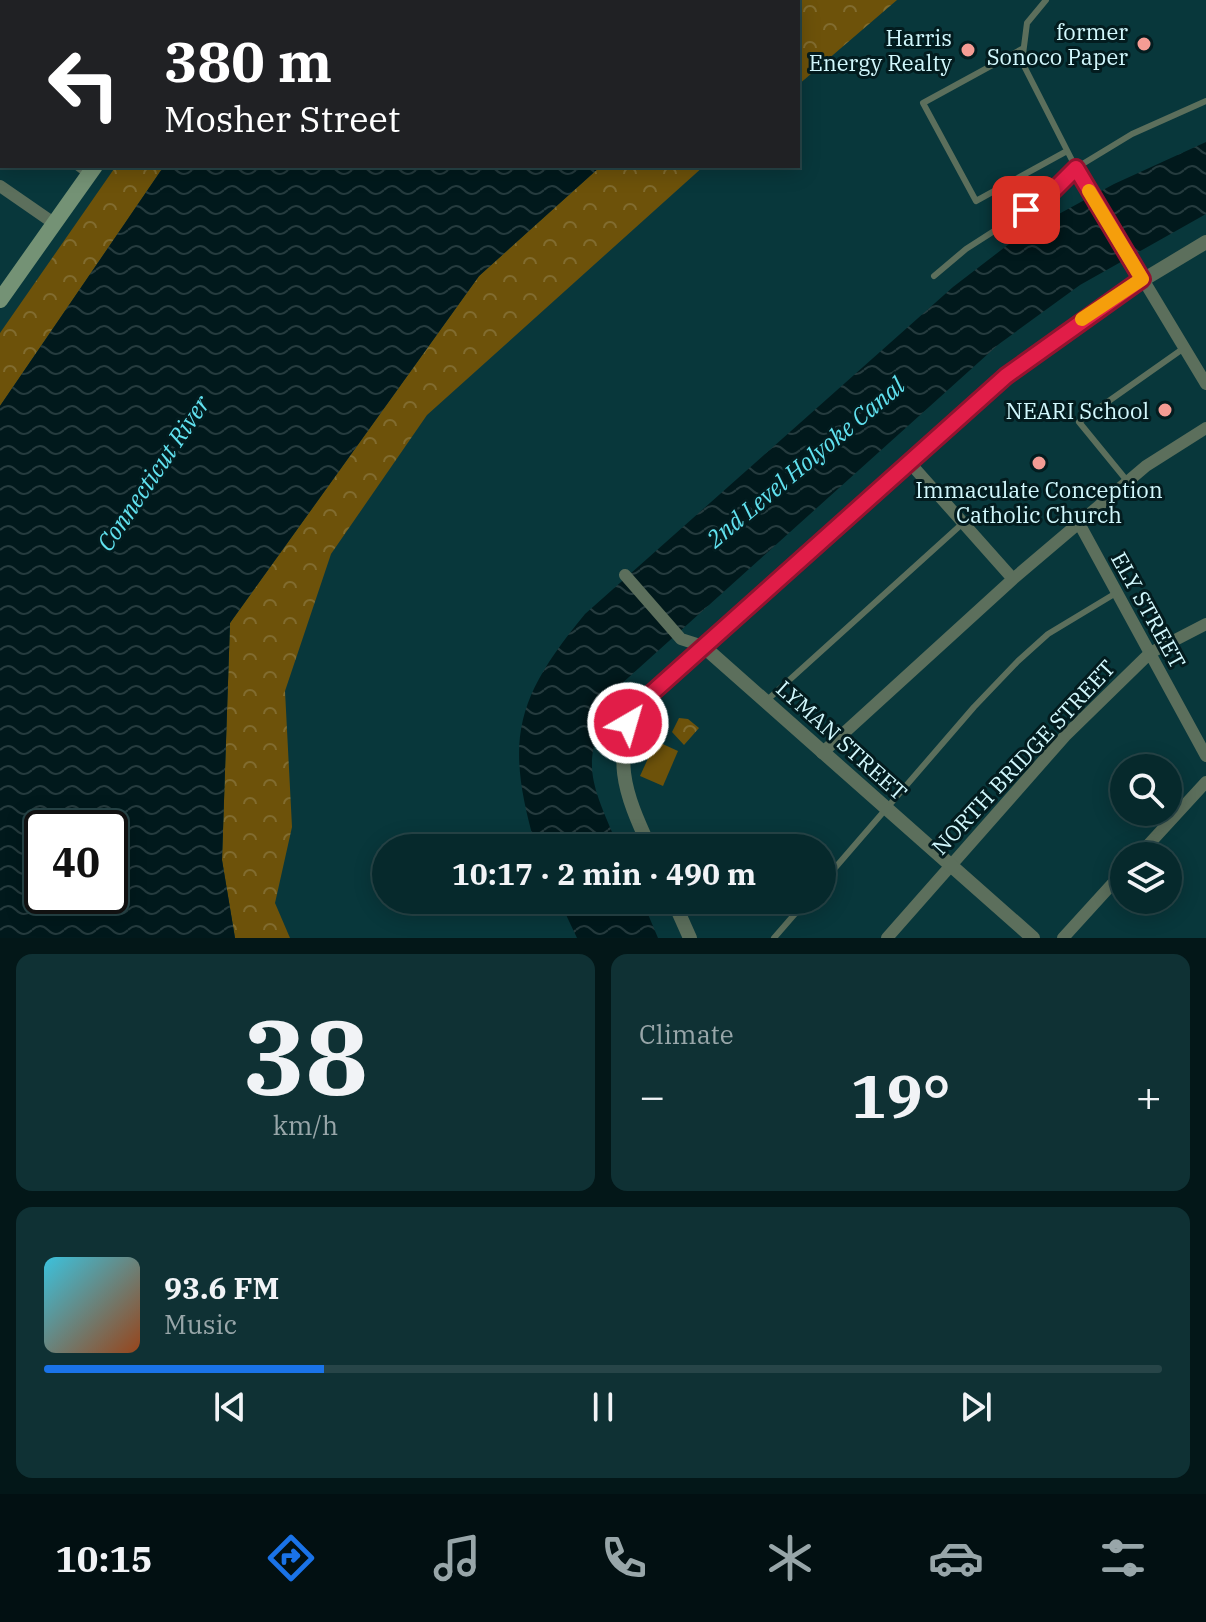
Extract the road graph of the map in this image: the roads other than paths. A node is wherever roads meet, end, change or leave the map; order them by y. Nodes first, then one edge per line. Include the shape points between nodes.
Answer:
1 (1046, 0) edge
2 (1022, 49) junction
3 (1206, 101) edge
4 (1067, 151) junction
5 (1076, 168) junction
6 (86, 169) edge
7 (0, 186) edge
8 (55, 224) junction
9 (1206, 242) edge
10 (934, 276) dead end
11 (1142, 279) junction
12 (0, 300) edge
13 (1184, 348) junction
14 (1206, 384) edge
15 (1206, 428) edge
16 (909, 462) junction
17 (1128, 482) junction
18 (963, 523) junction
19 (1080, 525) junction
20 (625, 575) dead end
21 (1013, 579) junction
22 (1117, 593) junction
23 (1206, 624) edge
24 (703, 646) junction
25 (1150, 653) junction
26 (765, 702) junction
27 (822, 753) junction
28 (1206, 756) edge
29 (1206, 782) edge
30 (886, 809) junction
31 (645, 834) edge
32 (1151, 842) edge
33 (949, 865) junction
34 (836, 867) edge
35 (1110, 886) edge
36 (679, 914) edge
37 (795, 914) edge
38 (690, 938) edge
39 (774, 938) edge
40 (887, 938) edge
41 (1033, 938) edge
42 (1063, 938) edge

1 - 2 lane via 1027,23
2 - 4 lane via 1022,62
2 - 4 lane via 923,103 976,201
3 - 5 lane via 1132,134
4 - 5 lane
5 - 10 lane via 1047,197
5 - 11 street
6 - 8 main road
7 - 8 street
8 - 12 main road
9 - 11 street
11 - 13 street
11 - 16 street via 1006,376
13 - 14 street
13 - 17 lane via 1079,422
15 - 17 street
16 - 18 street
16 - 24 street
17 - 19 street
18 - 21 street
18 - 26 lane
19 - 21 street
19 - 22 street, ELY STREET
20 - 24 street, LYMAN STREET via 678,635
21 - 27 street
22 - 25 street, ELY STREET
22 - 30 lane via 1048,634 1018,661
23 - 25 street, NORTH BRIDGE STREET
24 - 26 street, LYMAN STREET
24 - 31 street via 644,700 628,723 623,775
25 - 28 street, ELY STREET
25 - 33 street, NORTH BRIDGE STREET via 1065,736
26 - 27 street, LYMAN STREET
27 - 30 street, LYMAN STREET
29 - 32 street
30 - 33 street, LYMAN STREET
30 - 34 lane
33 - 40 street, NORTH BRIDGE STREET
33 - 41 street, LYMAN STREET
35 - 42 street
36 - 38 street
37 - 39 lane

